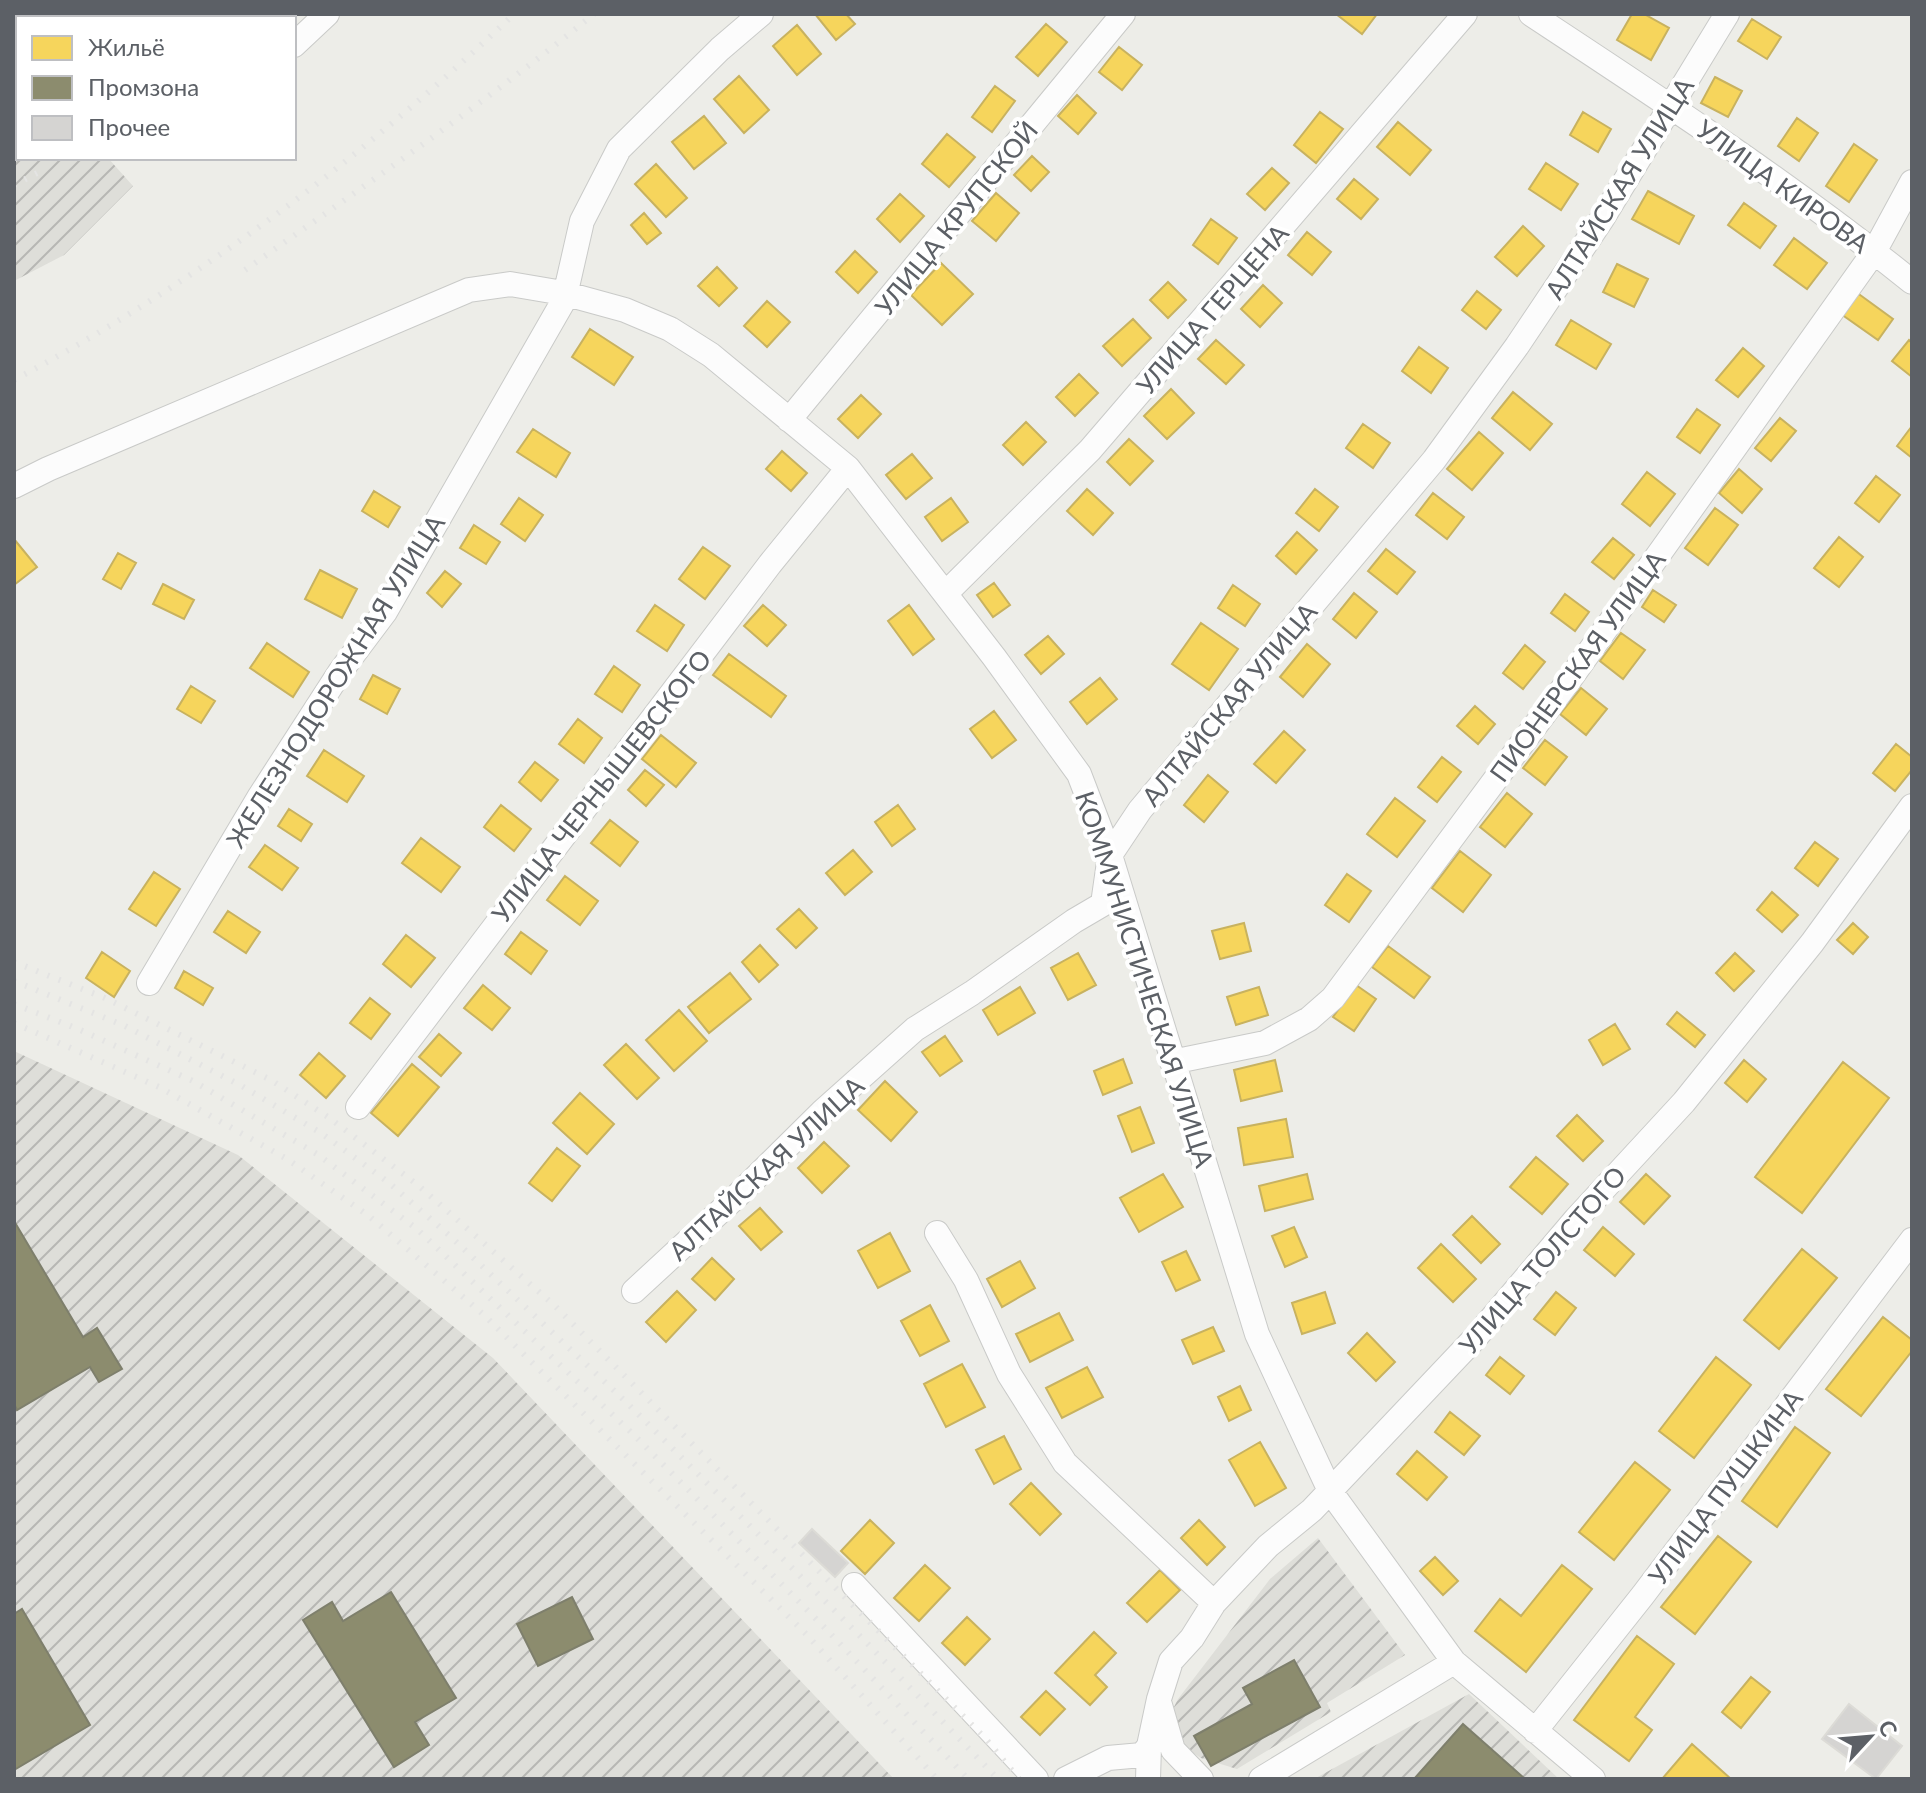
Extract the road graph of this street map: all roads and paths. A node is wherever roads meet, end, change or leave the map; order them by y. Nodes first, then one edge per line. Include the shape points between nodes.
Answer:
1 (327, 14) edge
2 (761, 14) edge
3 (1123, 14) edge
4 (1465, 14) edge
5 (1531, 14) edge
6 (1727, 14) edge
7 (296, 43) edge
8 (1672, 107) junction
9 (1912, 182) edge
10 (1874, 252) junction
11 (1912, 282) edge
12 (563, 293) junction
13 (789, 420) junction
14 (848, 468) junction
15 (14, 486) edge
16 (946, 593) junction
17 (1912, 806) edge
18 (1110, 855) junction
19 (149, 983) dead end
20 (1172, 1062) junction
21 (358, 1107) dead end
22 (937, 1233) dead end
23 (1912, 1240) edge
24 (634, 1291) dead end
25 (1330, 1491) junction
26 (854, 1585) dead end
27 (1214, 1603) junction
28 (1454, 1662) junction
29 (1159, 1699) junction
30 (1535, 1731) junction
31 (1149, 1746) junction
32 (1036, 1779) edge
33 (1066, 1779) edge
34 (1148, 1779) edge
35 (1201, 1779) edge
36 (1261, 1779) edge
37 (1593, 1779) edge

1 - 7 street
2 - 12 street, ЖЕЛЕЗНОДОРОЖНАЯ УЛИЦА via 619,149 582,221
3 - 13 street, УЛИЦА КРУПСКОЙ
4 - 16 street, УЛИЦА ГЕРЦЕНА via 1090,450
5 - 8 street, УЛИЦА КИРОВА
6 - 8 street, АЛТАЙСКАЯ УЛИЦА
8 - 10 street, УЛИЦА КИРОВА
8 - 18 street, АЛТАЙСКАЯ УЛИЦА via 1526,334 1434,460 1140,810
9 - 10 street, ПИОНЕРСКАЯ УЛИЦА
10 - 11 street, УЛИЦА КИРОВА
10 - 20 street, ПИОНЕРСКАЯ УЛИЦА via 1570,679 1333,998 1309,1019 1265,1043
12 - 13 street, КОММУНИСТИЧЕСКАЯ УЛИЦА via 670,329 711,355
12 - 15 street via 510,284 469,290
12 - 19 street, ЖЕЛЕЗНОДОРОЖНАЯ УЛИЦА via 564,300 385,612 260,796
13 - 14 street, КОММУНИСТИЧЕСКАЯ УЛИЦА
14 - 16 street, КОММУНИСТИЧЕСКАЯ УЛИЦА
14 - 21 street, УЛИЦА ЧЕРНЫШЕВСКОГО
16 - 18 street, КОММУНИСТИЧЕСКАЯ УЛИЦА via 1079,774
17 - 25 street, УЛИЦА ТОЛСТОГО via 1812,943 1684,1102 1476,1337
18 - 20 street, КОММУНИСТИЧЕСКАЯ УЛИЦА
18 - 24 street, АЛТАЙСКАЯ УЛИЦА via 1103,904 915,1029
20 - 25 street, КОММУНИСТИЧЕСКАЯ УЛИЦА via 1257,1334
22 - 27 street via 966,1280 1009,1374 1065,1463
23 - 30 street, УЛИЦА ПУШКИНА
25 - 27 street, УЛИЦА ТОЛСТОГО
25 - 28 street, КОММУНИСТИЧЕСКАЯ УЛИЦА
26 - 32 street
27 - 29 street, УЛИЦА ТОЛСТОГО via 1171,1661
28 - 30 street, КОММУНИСТИЧЕСКАЯ УЛИЦА
28 - 36 street
29 - 31 street, УЛИЦА ТОЛСТОГО
29 - 35 street via 1173,1750
30 - 37 street, КОММУНИСТИЧЕСКАЯ УЛИЦА
31 - 33 street via 1142,1755 1108,1758
31 - 34 street, УЛИЦА ТОЛСТОГО

